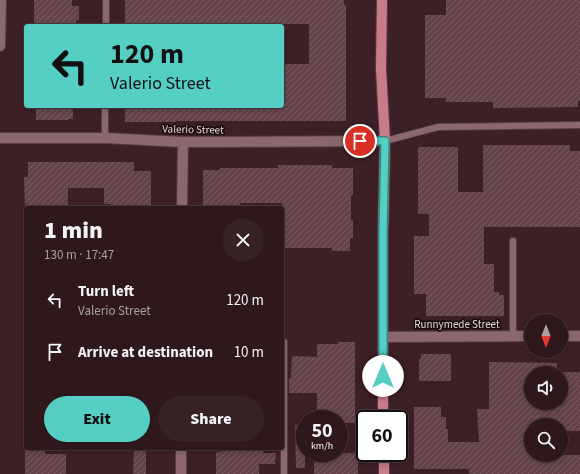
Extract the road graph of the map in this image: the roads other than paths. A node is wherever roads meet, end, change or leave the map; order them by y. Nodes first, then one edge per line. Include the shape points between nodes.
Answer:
1 (1, 0) edge
2 (106, 0) edge
3 (382, 0) edge
4 (106, 24) edge
5 (0, 46) edge
6 (105, 108) edge
7 (580, 126) edge
8 (0, 138) edge
9 (105, 138) junction
10 (385, 141) junction
11 (183, 142) junction
12 (182, 206) edge
13 (513, 241) dead end
14 (383, 336) junction
15 (513, 336) junction
16 (524, 336) edge
17 (568, 336) edge
18 (580, 336) edge
19 (284, 342) dead end
20 (384, 410) edge
21 (181, 450) edge
22 (384, 462) edge
23 (181, 474) edge
24 (284, 474) edge
25 (384, 474) edge

1 - 5 street
2 - 4 lane
3 - 10 main road via 381,69
6 - 9 lane
7 - 10 lane via 438,127
8 - 9 street, Valerio Street
9 - 11 street, Valerio Street
10 - 11 street, Valerio Street
10 - 14 main road
11 - 12 street
13 - 15 lane
14 - 15 street, Runnymede Street
14 - 20 main road
15 - 16 street, Runnymede Street
17 - 18 street
19 - 24 lane
21 - 23 street
22 - 25 main road

